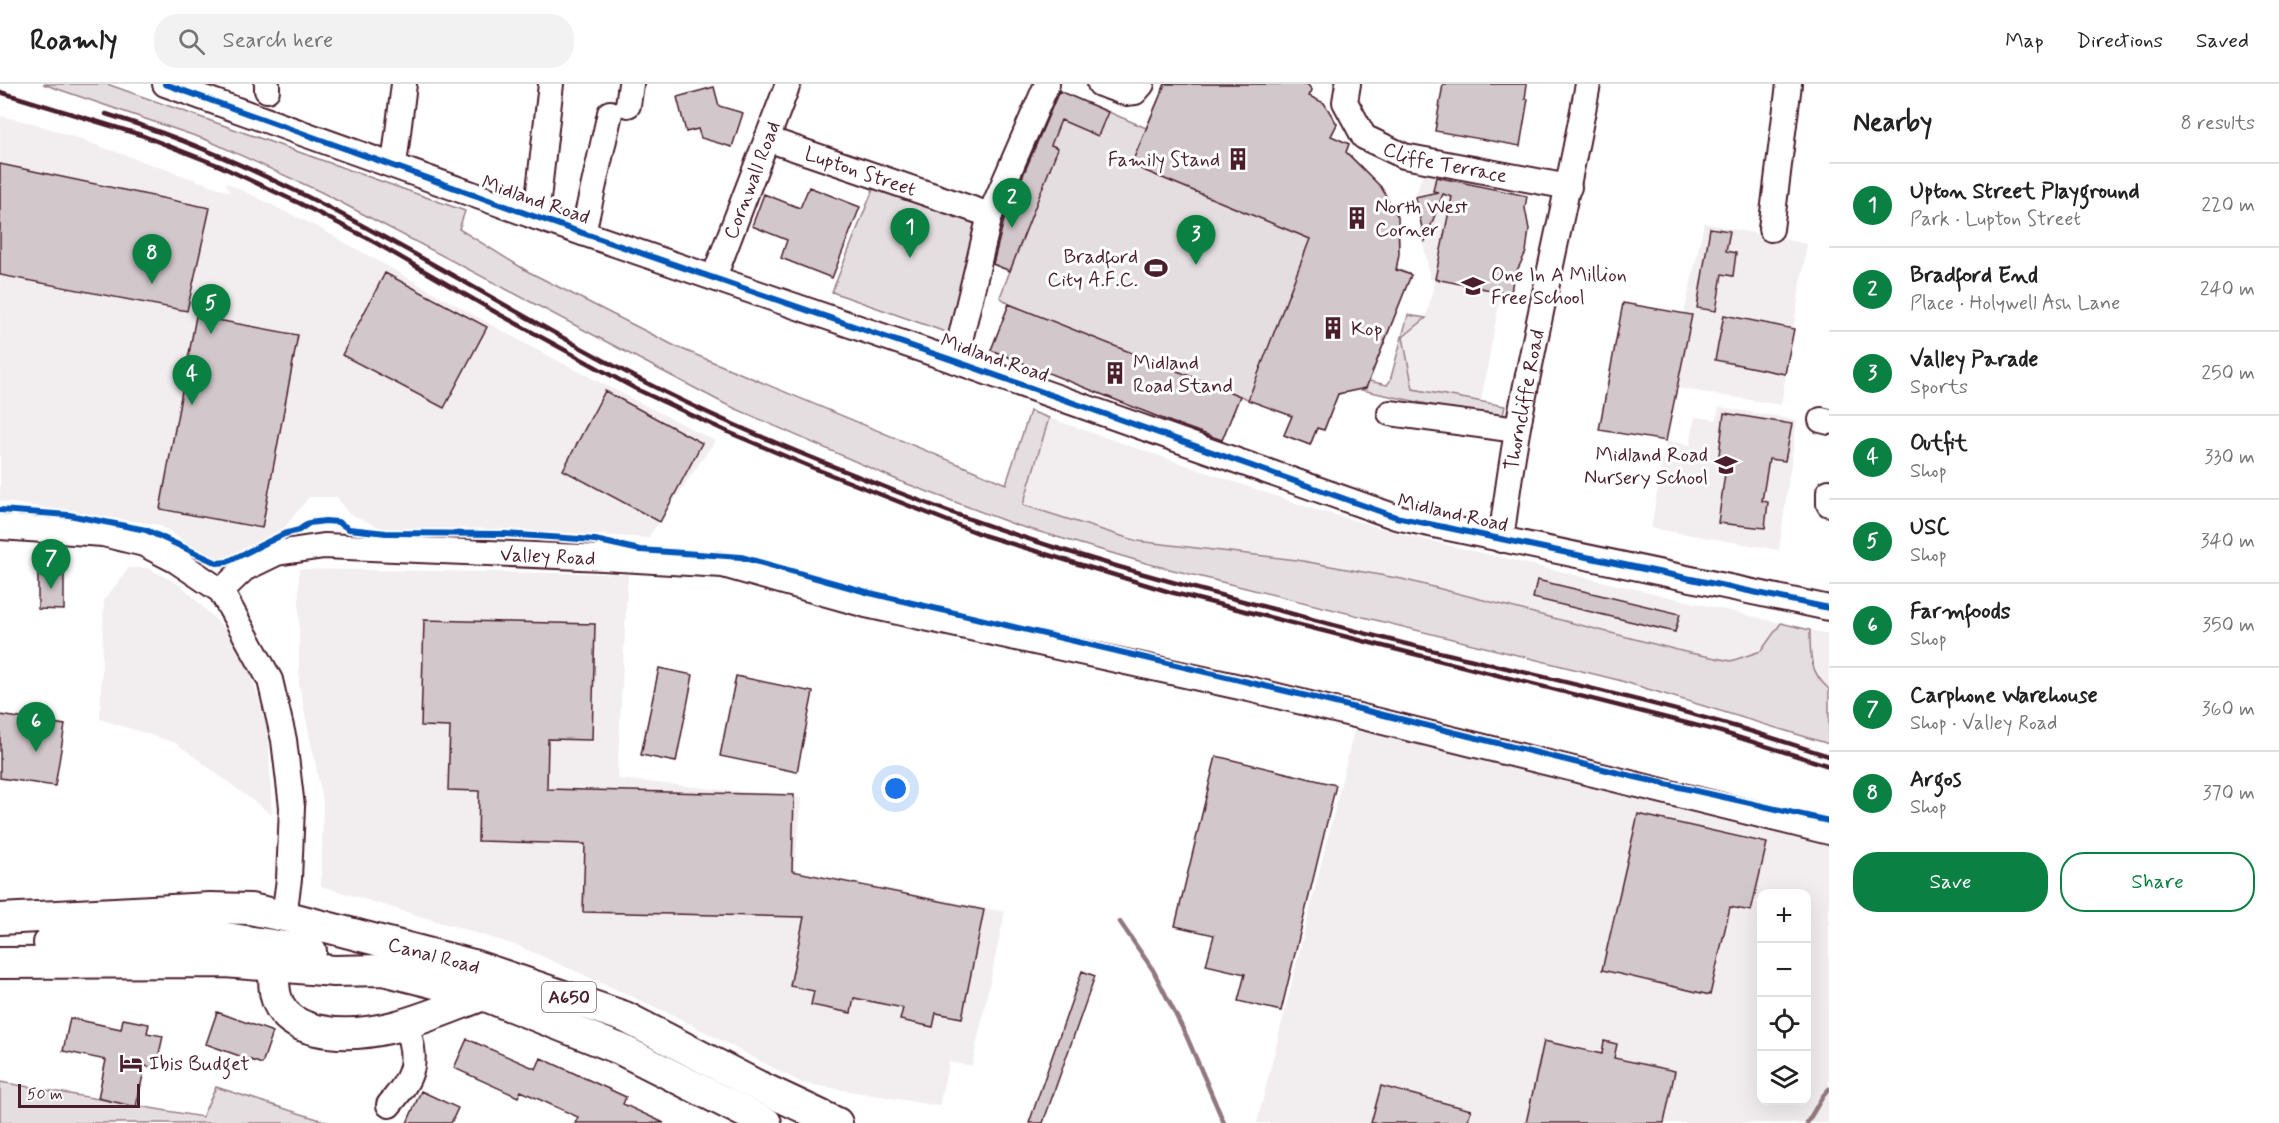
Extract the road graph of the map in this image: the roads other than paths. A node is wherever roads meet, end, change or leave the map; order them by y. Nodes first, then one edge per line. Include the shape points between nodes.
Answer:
1 (165, 84) edge
2 (404, 84) edge
3 (551, 84) edge
4 (788, 84) edge
5 (1100, 84) edge
6 (1588, 84) edge
7 (1789, 84) edge
8 (1043, 85) edge
9 (1138, 88) edge
10 (1346, 93) edge
11 (623, 101) edge
12 (767, 139) junction
13 (394, 165) junction
14 (1569, 187) junction
15 (990, 215) junction
16 (536, 217) junction
17 (1772, 229) dead end
18 (583, 233) junction
19 (714, 277) junction
20 (955, 361) junction
21 (1390, 413) dead end
22 (1517, 430) junction
23 (1829, 492) edge
24 (1829, 504) edge
25 (0, 527) edge
26 (1501, 540) junction
27 (221, 591) junction
28 (1829, 608) edge
29 (1829, 832) edge
30 (284, 916) junction
31 (0, 919) edge
32 (0, 946) edge
33 (276, 956) junction
34 (0, 963) edge
35 (483, 995) junction
36 (406, 1024) junction
37 (388, 1105) dead end
38 (766, 1123) edge
39 (837, 1123) edge

1 - 13 street, Midland Road
2 - 13 street
3 - 16 street
4 - 12 street, Cornwall Road
5 - 9 street via 1126,93
6 - 14 street, Thorncliffe Road
7 - 17 street
8 - 15 street
10 - 14 street, Cliffe Terrace via 1364,137 1404,156
11 - 18 street
12 - 15 street, Lupton Street
12 - 19 street, Cornwall Road
13 - 16 street, Midland Road
14 - 22 street, Thorncliffe Road
15 - 20 street
16 - 18 street, Midland Road
18 - 19 street, Midland Road
19 - 20 street, Midland Road
20 - 26 street, Midland Road via 1396,518
21 - 22 street
22 - 26 street, Thorncliffe Road
23 - 24 street
25 - 27 street via 103,534 144,544
26 - 28 street, Midland Road
27 - 29 street, Valley Road via 244,569 276,553 324,546 723,566 866,605 1249,689
27 - 30 street via 270,680 284,740 292,807
30 - 31 main road, Canal Road / A650 via 250,909 210,908
30 - 33 main road
30 - 39 main road, Canal Road / A650 via 473,965 625,1017
32 - 33 main road, A650 via 206,935
33 - 34 main road, A650 via 225,962
33 - 35 main road, Canal Road / A650 via 336,955
33 - 36 main road via 273,986 278,1003 286,1016 306,1028 356,1034
35 - 36 main road
35 - 38 main road, Canal Road / A650 via 620,1049
36 - 37 street via 414,1048 411,1074

